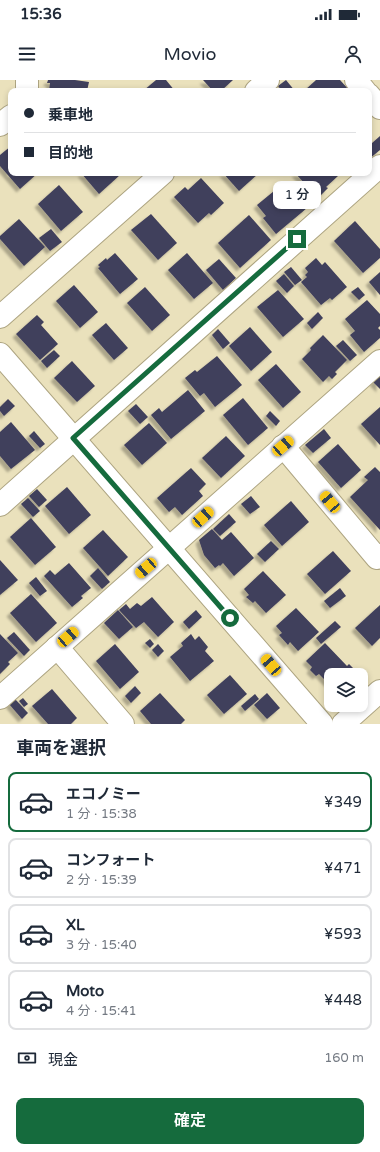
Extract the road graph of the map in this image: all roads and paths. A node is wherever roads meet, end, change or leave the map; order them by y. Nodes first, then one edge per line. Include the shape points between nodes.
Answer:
1 (268, 80) edge
2 (356, 80) edge
3 (259, 88) edge
4 (363, 88) edge
5 (372, 99) edge
6 (380, 108) edge
7 (8, 118) edge
8 (0, 125) edge
9 (380, 166) edge
10 (372, 173) edge
11 (160, 176) edge
12 (369, 176) edge
13 (0, 317) edge
14 (0, 354) edge
15 (380, 361) edge
16 (73, 438) junction
17 (283, 446) junction
18 (0, 504) edge
19 (169, 548) junction
20 (380, 556) edge
21 (57, 647) junction
22 (380, 691) edge
23 (0, 698) edge
24 (123, 724) edge
25 (322, 724) edge
26 (344, 724) edge

1 - 3 street
2 - 4 street
5 - 6 street
7 - 8 street
9 - 10 street
11 - 13 street
12 - 16 street
14 - 16 street
15 - 17 street
16 - 18 street
16 - 19 street
17 - 19 street
17 - 20 street via 377,558
19 - 21 street
19 - 25 street
21 - 23 street
21 - 24 street
22 - 26 street

